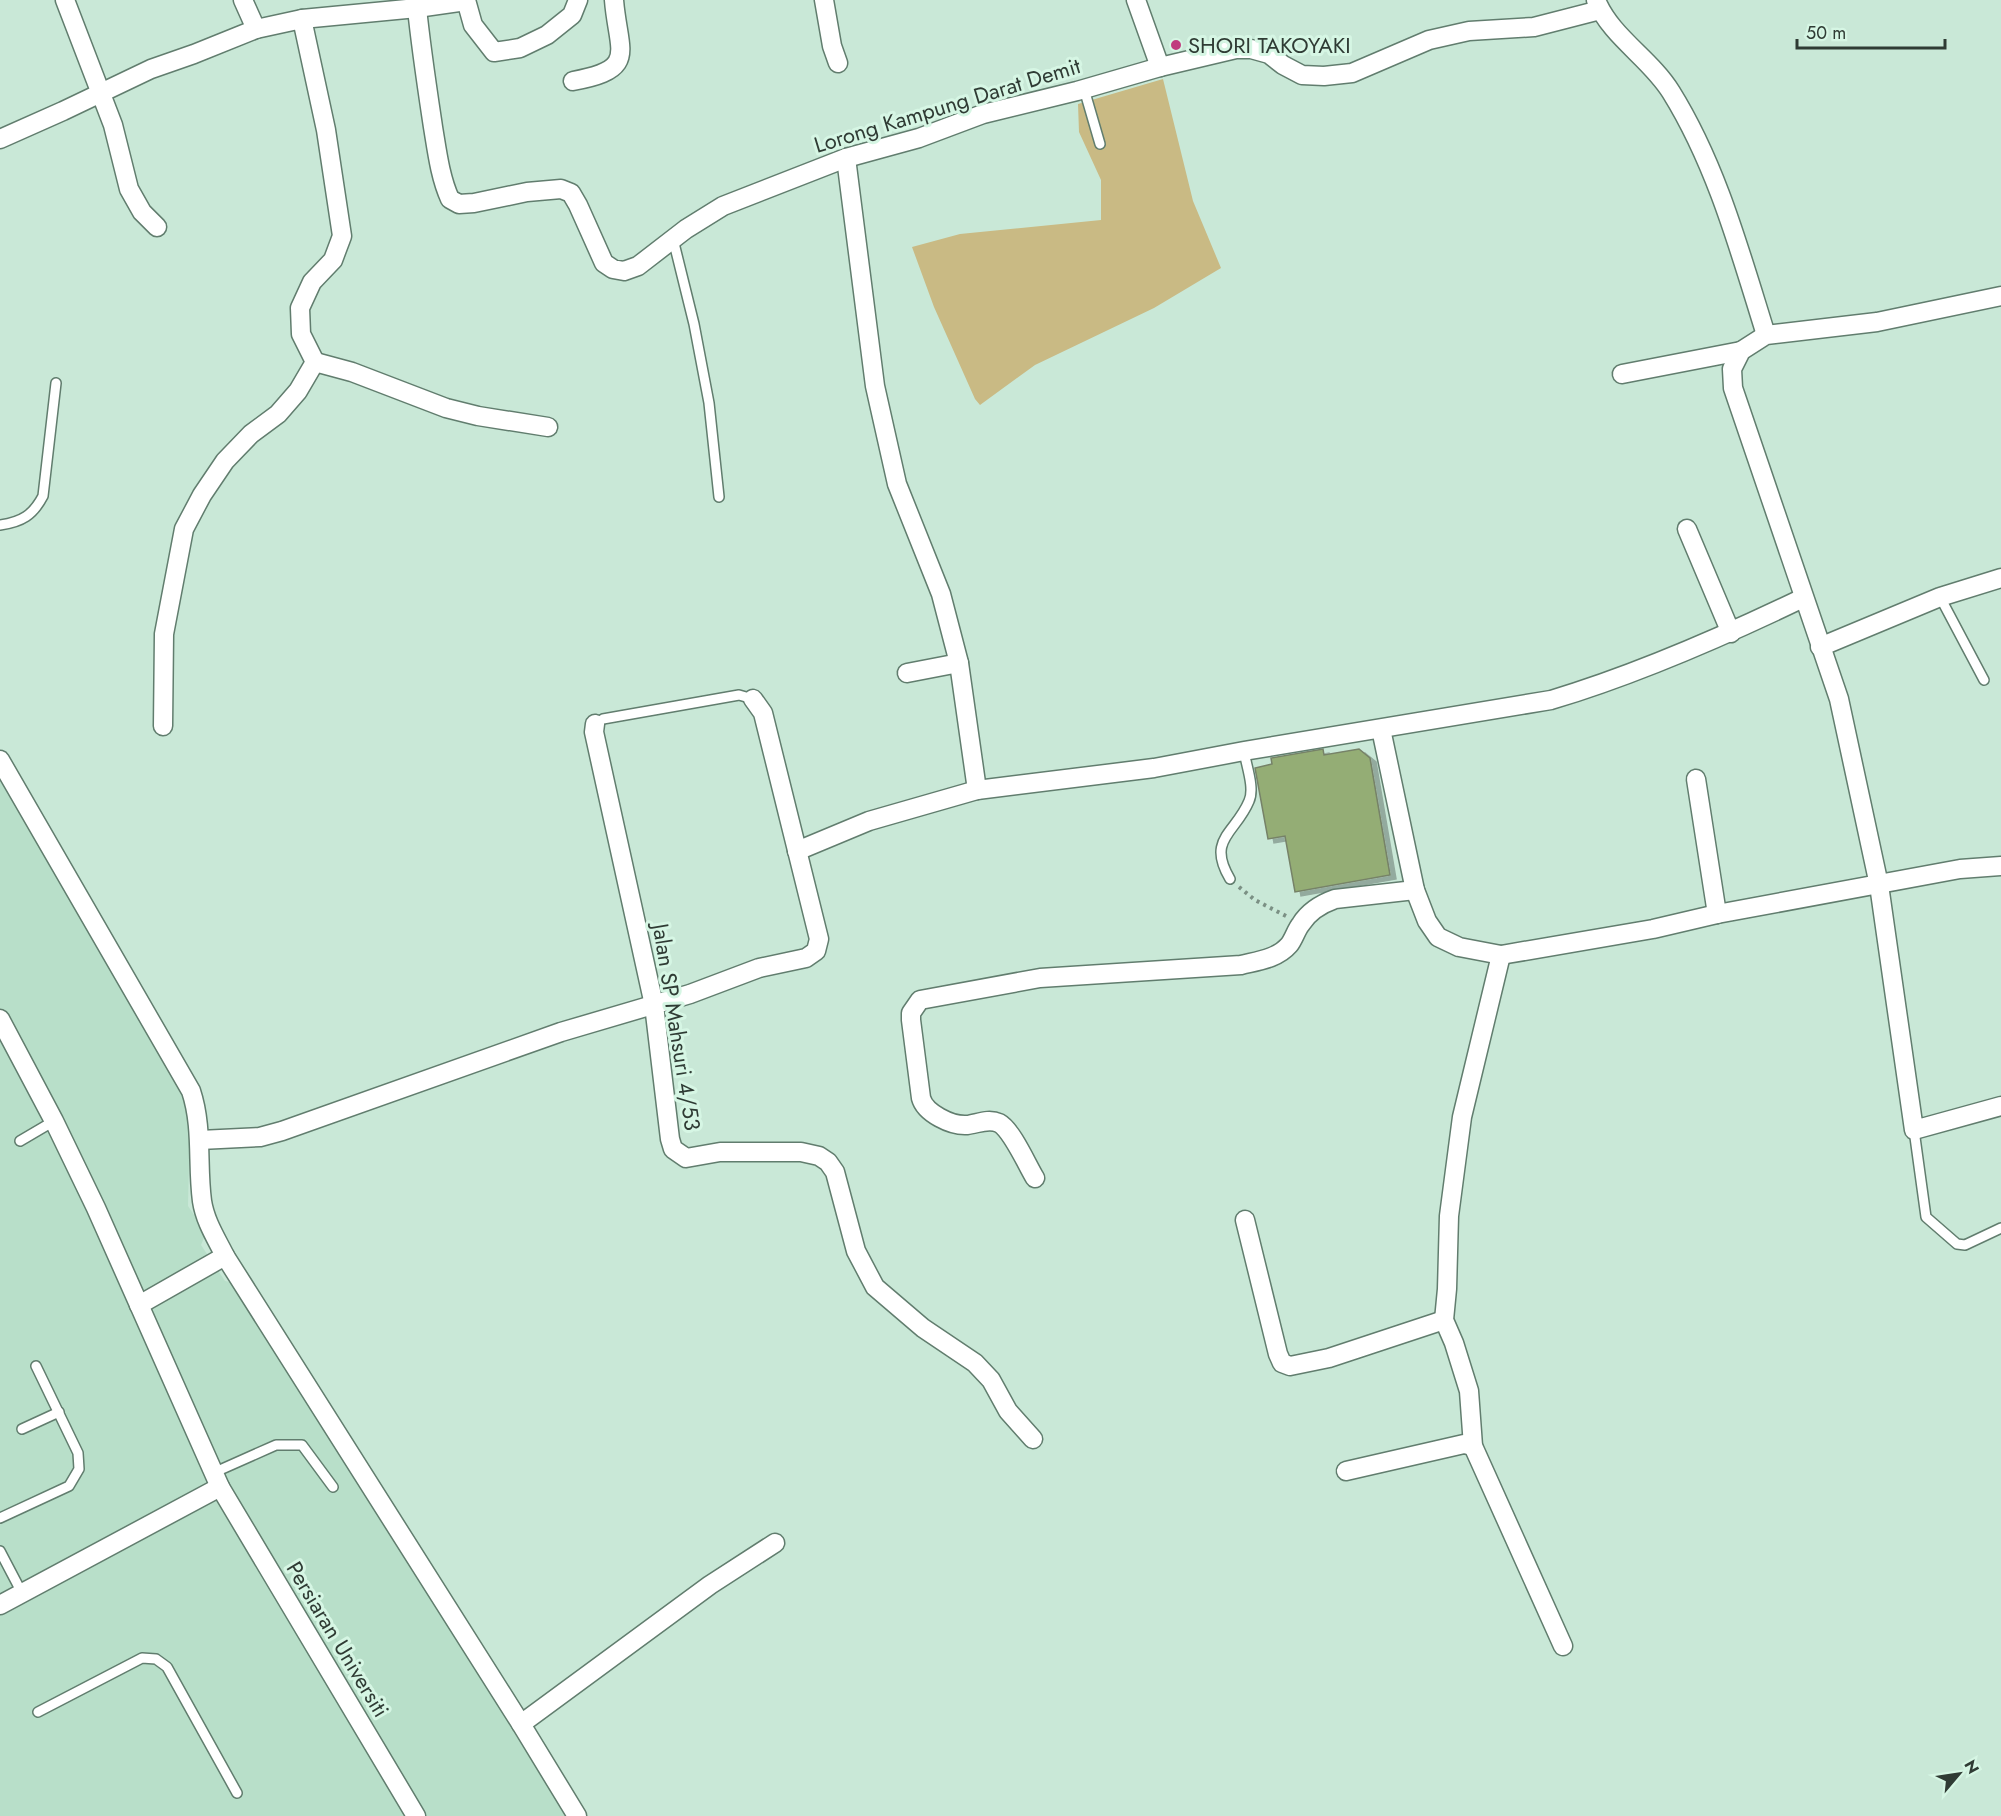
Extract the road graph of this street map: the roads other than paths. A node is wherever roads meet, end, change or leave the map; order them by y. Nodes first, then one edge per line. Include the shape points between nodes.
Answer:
1 (65, 0) edge
2 (243, 0) edge
3 (466, 0) edge
4 (578, 0) edge
5 (614, 0) edge
6 (824, 0) edge
7 (1136, 0) edge
8 (1598, 5) edge
9 (417, 8) junction
10 (302, 19) junction
11 (256, 29) junction
12 (838, 63) dead end
13 (1160, 67) junction
14 (573, 81) dead end
15 (1084, 89) junction
16 (102, 92) junction
17 (0, 139) edge
18 (1100, 144) dead end
19 (846, 158) junction
20 (157, 227) dead end
21 (673, 239) junction
22 (2001, 296) edge
23 (1766, 335) junction
24 (1741, 351) junction
25 (315, 362) junction
26 (1622, 374) dead end
27 (56, 383) dead end
28 (548, 427) dead end
29 (719, 497) dead end
30 (0, 525) edge
31 (1687, 529) dead end
32 (2001, 578) edge
33 (1940, 597) junction
34 (1803, 598) junction
35 (1731, 633) junction
36 (1820, 647) junction
37 (959, 663) junction
38 (907, 673) dead end
39 (1984, 680) dead end
40 (753, 699) joint
41 (595, 724) joint
42 (163, 726) dead end
43 (1381, 729) junction
44 (1244, 751) junction
45 (0, 760) edge
46 (1696, 779) dead end
47 (977, 790) junction
48 (797, 851) junction
49 (2001, 866) edge
50 (1230, 879) road end
51 (1880, 885) junction
52 (1415, 890) junction
53 (1717, 914) junction
54 (1501, 955) junction
55 (654, 1005) junction
56 (0, 1019) edge
57 (2001, 1106) edge
58 (54, 1121) junction
59 (1914, 1131) junction
60 (200, 1140) junction
61 (20, 1141) dead end
62 (1035, 1178) dead end
63 (1245, 1220) dead end
64 (2001, 1228) edge
65 (225, 1256) junction
66 (140, 1305) junction
67 (1444, 1320) junction
68 (36, 1366) dead end
69 (59, 1412) junction
70 (22, 1429) dead end
71 (1033, 1439) dead end
72 (1473, 1446) junction
73 (1346, 1471) dead end
74 (217, 1480) junction
75 (333, 1487) dead end
76 (0, 1518) edge
77 (775, 1543) dead end
78 (0, 1551) edge
79 (22, 1593) junction
80 (0, 1605) edge
81 (1563, 1646) dead end
82 (38, 1712) dead end
83 (521, 1724) junction
84 (237, 1793) dead end
85 (416, 1816) edge
86 (577, 1816) edge

1 - 16 street
2 - 11 street
3 - 4 street via 473,25 494,52 520,48 547,35 572,15
3 - 9 street
5 - 14 street via 621,53 618,64 596,77
6 - 12 street
7 - 13 street
8 - 13 street, Lorong Kampung Darat Demit via 1534,27 1469,32 1429,40 1352,73 1302,75 1269,54 1251,49
8 - 23 street via 1620,36 1669,89 1688,121 1730,221
9 - 10 street
9 - 21 street, Lorong Kampung Darat Demit via 437,152 450,199 459,204 527,192 561,189 571,193 604,263 624,271 638,266
10 - 11 street
10 - 25 street via 326,130 342,236 333,260 312,282 300,308 301,334
11 - 16 street
13 - 15 street, Lorong Kampung Darat Demit
15 - 18 lane
15 - 19 street, Lorong Kampung Darat Demit via 984,114 919,138
16 - 17 street
16 - 20 street via 129,189 142,212
19 - 21 street, Lorong Kampung Darat Demit via 723,206
19 - 37 street via 877,397 897,484 941,594
21 - 29 lane via 709,403
22 - 23 street via 1877,322
23 - 24 street
24 - 26 street
24 - 34 street via 1732,369 1732,388
25 - 28 street via 446,408
25 - 42 street via 278,414 225,461 184,528 164,634
27 - 30 lane via 43,496 35,512
31 - 35 street
32 - 33 street
33 - 36 street
33 - 39 lane
34 - 35 street
34 - 36 street
35 - 43 street via 1551,700
36 - 51 street via 1839,699
37 - 38 street
37 - 47 street
40 - 41 lane via 738,695 603,719
40 - 48 street via 763,713
41 - 55 street, Jalan SP Mahsuri 4/53
43 - 44 street
43 - 52 street
44 - 47 street via 1154,768
44 - 50 lane via 1250,800 1223,839 1221,853 1223,868
45 - 60 street via 185,1077 196,1104
46 - 53 street
47 - 48 street via 869,821
48 - 55 street via 819,939 816,951 806,958 759,968
49 - 51 street via 1960,869
51 - 53 street
51 - 59 street
52 - 54 street via 1426,921 1438,937 1459,947
52 - 62 street via 1335,899 1318,906 1302,922 1290,944 1268,959 1241,965 1040,978 920,1000 914,1005 911,1020 925,1108 960,1125 998,1123 1007,1131
53 - 54 street
54 - 67 street via 1461,1117 1449,1216
55 - 60 street via 561,1032 282,1131 260,1137
55 - 71 street, Jalan SP Mahsuri 4/53 via 674,1149 686,1158 720,1152 801,1152 828,1162 835,1172 856,1251 875,1287 923,1328 975,1363
56 - 58 street, Persiaran Universiti
57 - 59 street
58 - 61 lane
58 - 66 street, Persiaran Universiti
59 - 64 lane via 1926,1217 1957,1244 1965,1245
60 - 65 street via 202,1200
63 - 67 street via 1282,1363 1290,1366 1329,1358
65 - 66 street
65 - 83 street
66 - 74 street, Persiaran Universiti
67 - 72 street via 1468,1391
68 - 69 lane
69 - 70 lane
69 - 76 lane via 78,1453 79,1469 69,1486
72 - 73 street via 1464,1444
72 - 81 street
74 - 75 lane via 276,1445 302,1445
74 - 79 street
74 - 85 street, Persiaran Universiti
77 - 83 street via 710,1585
78 - 79 lane
79 - 80 street
82 - 84 lane via 142,1658 156,1659 167,1667
83 - 86 street

